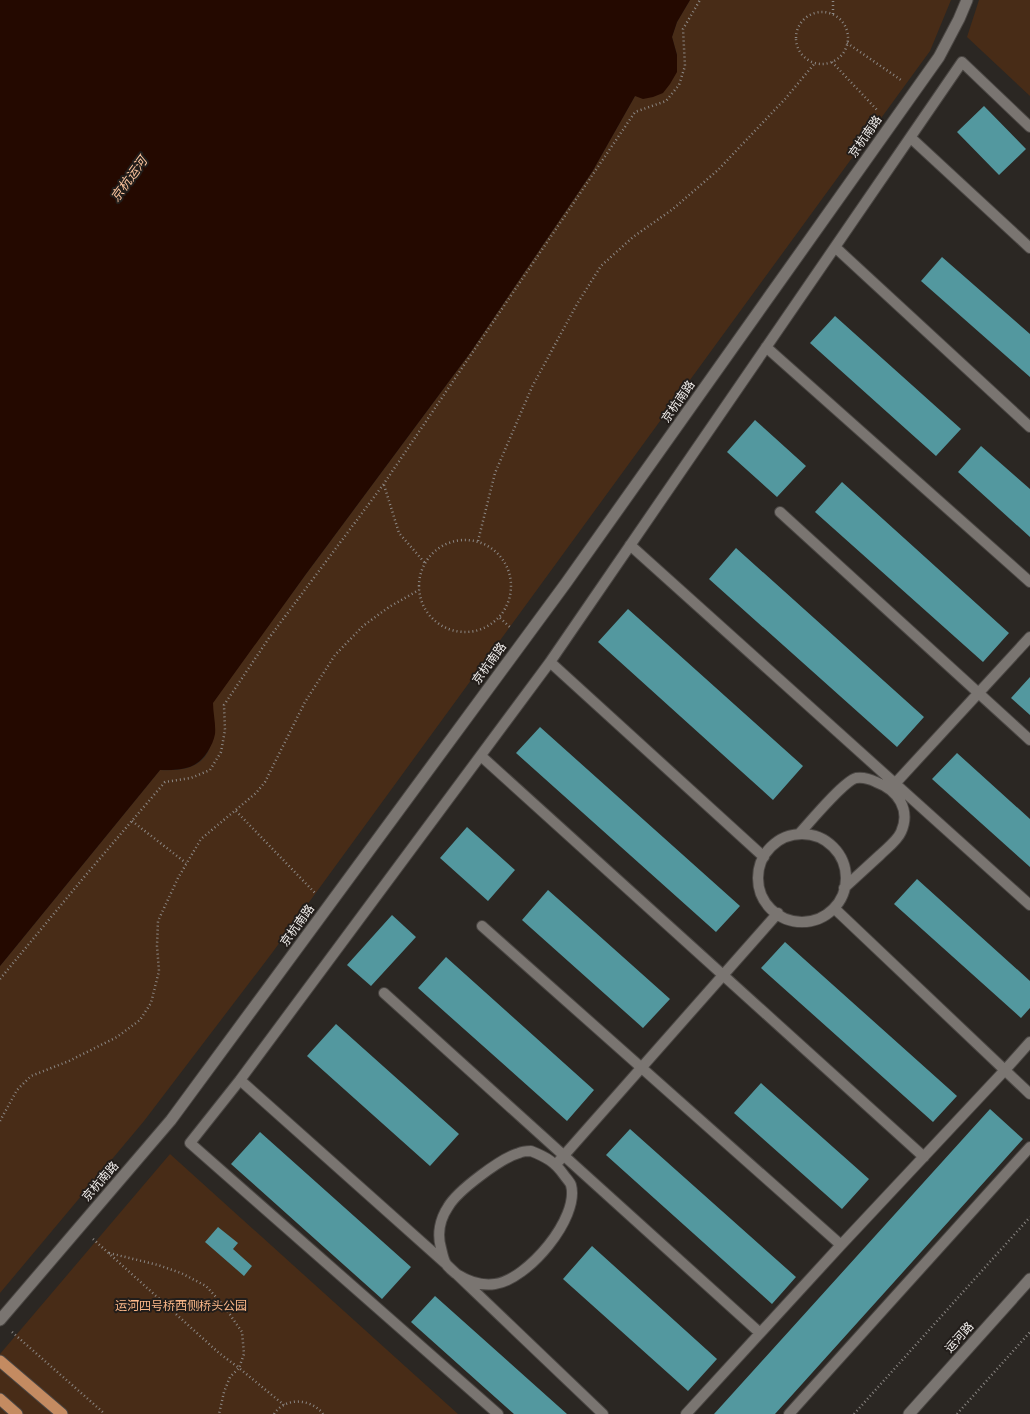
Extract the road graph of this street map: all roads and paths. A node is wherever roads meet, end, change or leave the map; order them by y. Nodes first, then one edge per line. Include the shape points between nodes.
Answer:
1 (700, 0) edge
2 (833, 0) edge
3 (967, 0) edge
4 (832, 14) junction
5 (848, 43) junction
6 (832, 62) junction
7 (815, 63) junction
8 (916, 90) junction
9 (892, 125) junction
10 (1030, 127) edge
11 (911, 138) junction
12 (835, 247) junction
13 (1030, 248) edge
14 (766, 348) junction
15 (1030, 427) edge
16 (383, 485) junction
17 (780, 512) dead end
18 (478, 541) junction
19 (630, 545) junction
20 (425, 563) junction
21 (1030, 582) edge
22 (419, 590) junction
23 (1030, 637) edge
24 (550, 662) junction
25 (978, 693) junction
26 (1030, 740) edge
27 (481, 756) junction
28 (893, 786) junction
29 (236, 811) junction
30 (132, 821) junction
31 (799, 834) junction
32 (764, 857) junction
33 (186, 864) junction
34 (844, 888) junction
35 (1030, 905) edge
36 (328, 907) junction
37 (834, 908) junction
38 (778, 913) junction
39 (482, 926) dead end
40 (723, 975) junction
41 (0, 979) edge
42 (384, 994) dead end
43 (1030, 1042) edge
44 (642, 1067) junction
45 (1005, 1070) junction
46 (240, 1080) junction
47 (1030, 1094) edge
48 (0, 1121) edge
49 (1030, 1147) edge
50 (564, 1156) junction
51 (924, 1157) junction
52 (556, 1164) junction
53 (1030, 1217) edge
54 (80, 1227) junction
55 (841, 1245) junction
56 (108, 1253) junction
57 (445, 1263) junction
58 (1030, 1279) edge
59 (0, 1320) edge
60 (12, 1331) dead end
61 (1030, 1332) edge
62 (760, 1333) junction
63 (0, 1361) edge
64 (239, 1368) junction
65 (0, 1399) edge
66 (284, 1405) junction
67 (17, 1414) edge
68 (62, 1414) edge
69 (105, 1414) edge
70 (218, 1414) edge
71 (274, 1414) edge
72 (323, 1414) edge
73 (498, 1414) edge
74 (603, 1414) edge
75 (686, 1414) edge
76 (789, 1414) edge
77 (854, 1414) edge
78 (909, 1414) edge
79 (957, 1414) edge

1 - 16 path via 682,29 685,66 679,85 666,101 635,112
2 - 4 path
3 - 8 street, 京杭南路 via 939,57
4 - 5 path via 845,26
4 - 7 path via 824,12 808,16 798,29 797,45 801,53
5 - 6 path via 845,51
5 - 8 path
6 - 7 path
6 - 9 path
7 - 18 path via 718,170 673,209 633,237 601,266 577,304 532,387 495,472
8 - 9 street, 京杭南路
9 - 36 street, 京杭南路 via 566,583
10 - 11 lane via 962,62
11 - 12 lane
11 - 13 lane
12 - 14 lane
12 - 15 lane
14 - 19 lane
14 - 21 lane
16 - 20 path via 399,533
16 - 30 path via 269,638 224,705 225,730 221,752 210,770 191,778 165,782
17 - 25 lane
18 - 20 path via 463,540 449,543 436,550
18 - 22 path via 493,549 504,560 510,574 512,590 508,605 500,618 487,628 472,632 456,632 442,627 430,617 422,604
19 - 24 lane
19 - 28 lane
20 - 22 path via 420,575
22 - 29 path via 363,626 334,654 305,702 265,782 256,794
23 - 25 lane
24 - 27 lane
24 - 32 lane
25 - 26 lane
25 - 28 lane
27 - 40 lane
27 - 46 lane
28 - 31 lane via 868,778 855,778 837,792
28 - 34 lane via 904,812 905,822 900,834
28 - 35 lane
29 - 33 path via 202,839
29 - 36 path
30 - 33 path
30 - 41 path
31 - 32 lane via 784,838 772,846
31 - 34 lane via 814,836 828,842 838,852 845,866
32 - 38 lane via 759,870 759,884 763,898 771,909
33 - 48 path via 158,921 159,971 151,1003 140,1020 117,1037 69,1061 31,1076 17,1090
34 - 37 lane
36 - 54 street, 京杭南路 via 171,1120
37 - 38 lane via 810,921 796,921
37 - 45 lane
38 - 40 lane
39 - 44 lane
40 - 44 lane
40 - 51 lane
42 - 50 lane
43 - 45 lane
44 - 50 lane
44 - 55 lane
45 - 47 lane
45 - 51 lane
46 - 57 lane
46 - 73 lane via 190,1143
49 - 76 lane
50 - 52 lane
50 - 62 lane
51 - 55 lane
52 - 57 lane via 531,1151 519,1153 507,1158 469,1185 448,1206 440,1226 439,1243
52 - 57 lane via 571,1185 572,1198 562,1226 544,1251 526,1268 514,1277 496,1284 477,1284 457,1274
53 - 77 path
54 - 56 path
54 - 59 street, 京杭南路
55 - 62 lane
56 - 64 path
56 - 64 path via 158,1265 206,1286 242,1332 244,1354
57 - 74 lane
58 - 78 street, 运河路
60 - 69 path
61 - 79 path
62 - 75 lane
63 - 68 main road
64 - 66 path
64 - 70 path via 230,1378
65 - 67 main road
66 - 71 path
66 - 72 path via 293,1401 303,1401 312,1404

